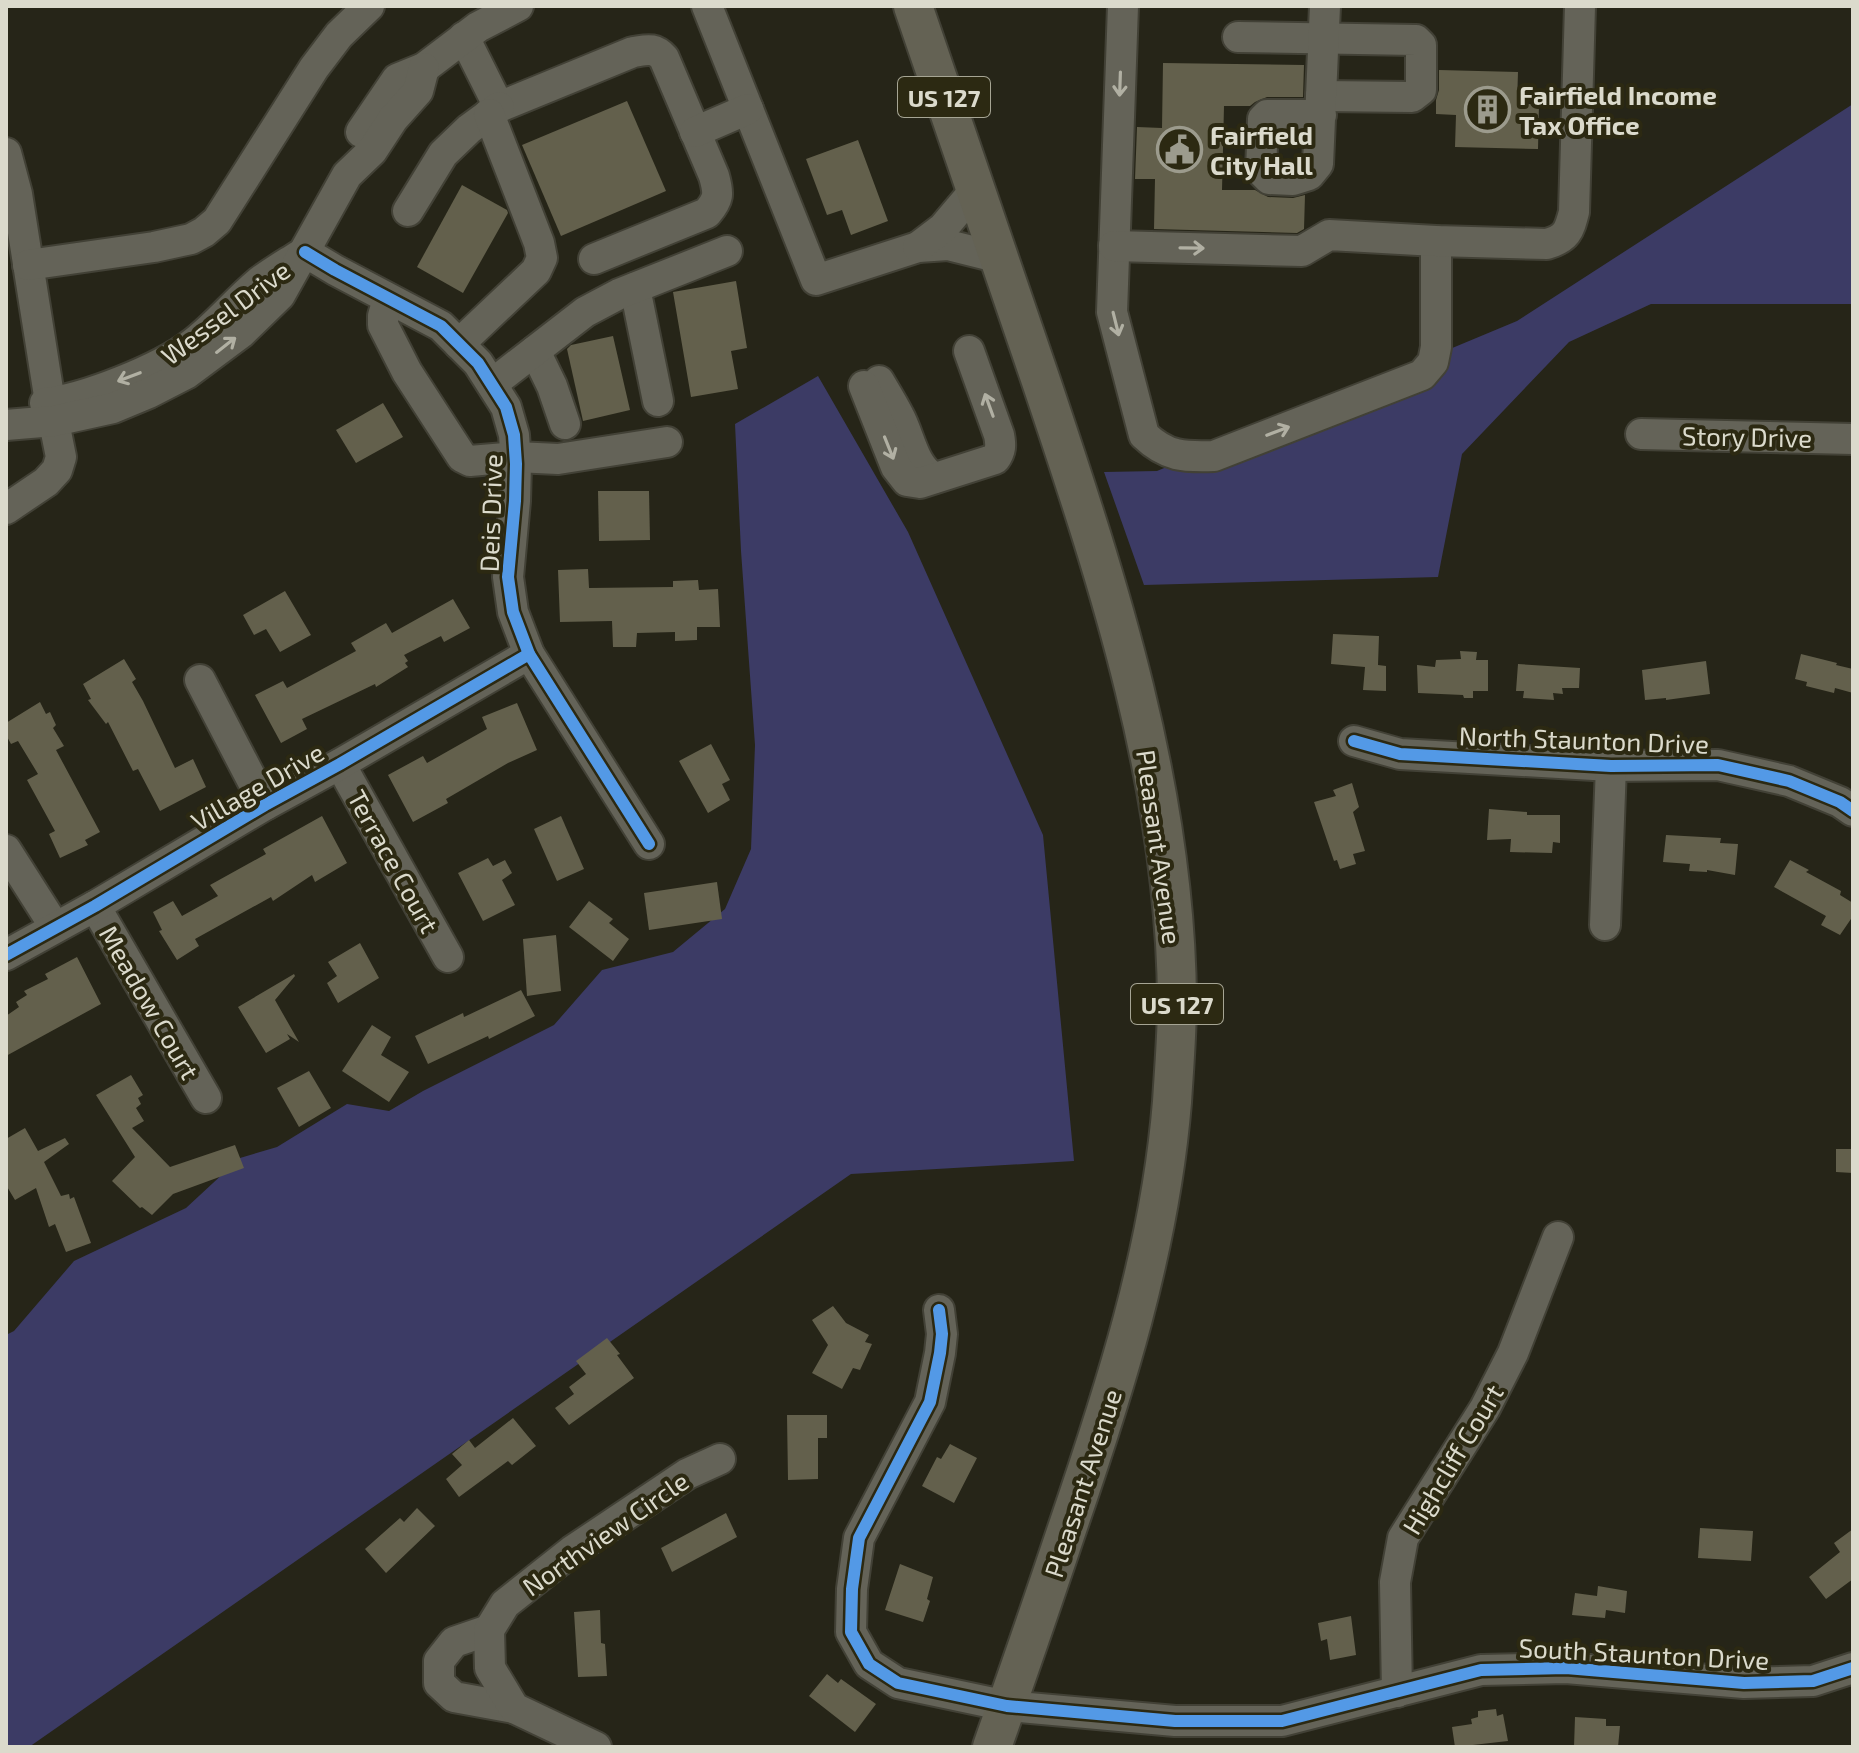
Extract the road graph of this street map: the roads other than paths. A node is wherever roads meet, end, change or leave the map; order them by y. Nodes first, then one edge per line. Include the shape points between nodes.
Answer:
1 (369, 6) edge
2 (707, 6) edge
3 (913, 6) edge
4 (1123, 6) edge
5 (1325, 6) edge
6 (1580, 6) edge
7 (511, 8) edge
8 (464, 37) junction
9 (1238, 37) dead end
10 (1324, 38) junction
11 (748, 109) junction
12 (494, 110) junction
13 (695, 132) junction
14 (6, 153) edge
15 (976, 189) junction
16 (408, 211) dead end
17 (1436, 241) junction
18 (1114, 246) junction
19 (918, 247) junction
20 (727, 251) dead end
21 (305, 252) junction
22 (1000, 258) junction
23 (594, 259) dead end
24 (20, 262) edge
25 (635, 288) junction
26 (388, 299) junction
27 (459, 344) junction
28 (535, 351) junction
29 (969, 351) dead end
30 (492, 384) junction
31 (872, 384) dead end
32 (658, 401) dead end
33 (6, 405) edge
34 (52, 412) junction
35 (565, 424) dead end
36 (6, 425) edge
37 (1641, 434) dead end
38 (1853, 439) edge
39 (667, 442) dead end
40 (516, 457) junction
41 (6, 509) edge
42 (529, 654) junction
43 (200, 680) dead end
44 (1354, 741) dead end
45 (340, 764) junction
46 (1611, 766) junction
47 (265, 805) junction
48 (1853, 811) edge
49 (649, 844) dead end
50 (6, 850) edge
51 (95, 906) junction
52 (1605, 925) dead end
53 (55, 927) junction
54 (6, 955) edge
55 (448, 957) dead end
56 (206, 1098) dead end
57 (1558, 1237) dead end
58 (939, 1310) dead end
59 (720, 1459) dead end
60 (489, 1630) junction
61 (1853, 1668) edge
62 (1397, 1692) junction
63 (1007, 1706) junction
64 (514, 1708) junction
65 (596, 1747) edge
66 (992, 1747) edge

1 - 24 street via 314,68 217,221 204,232 154,247
2 - 11 street
3 - 15 main road, Pleasant Avenue / US 127
4 -> 18 street
5 - 10 street
6 - 17 street via 1570,228 1561,240 1547,244
7 - 8 street, Wessel Drive
8 - 12 street
8 - 21 street, Wessel Drive via 424,68 397,79 353,143 347,175
9 - 10 street
10 - 10 street via 1321,106 1412,97 1421,90 1421,45 1416,40
11 - 13 street
11 - 19 street via 816,280
12 - 13 street via 633,52 658,51
12 - 16 street via 443,154
12 - 27 street via 542,258 536,271
13 - 23 street via 718,190 717,202 707,213
14 - 24 street via 17,194
15 - 19 street via 943,228
15 - 22 main road, Pleasant Avenue / US 127
18 -> 17 street via 1302,251 1329,235
18 -> 17 street via 1112,312 1144,435 1156,447 1191,457 1214,456 1422,375 1433,362 1436,347
19 - 22 street via 948,245
20 - 25 street
21 - 26 street, Deis Drive
21 - 34 street, Wessel Drive via 259,283 188,347
22 - 63 main road, Pleasant Avenue / US 127 via 1081,502 1134,687 1158,797 1177,1003 1163,1171 1132,1328
24 - 34 street
25 - 28 street via 585,312
25 - 32 street
26 - 27 street, Deis Drive via 441,326
26 - 40 street via 383,325 462,457
27 - 30 street, Deis Drive
28 - 30 street
28 - 35 street
31 -> 29 street via 901,418 925,473 934,478 995,459 999,435
30 - 40 street, Deis Drive via 506,407
33 - 34 street, Wessel Drive
34 - 36 street, Wessel Drive
34 - 41 street via 61,457 57,470
37 - 38 street, Story Drive
39 - 40 street via 558,459
40 - 42 street, Deis Drive via 508,577 513,612
42 - 45 street, Village Drive
42 - 49 street, Deis Drive
43 - 47 street
44 - 46 street, North Staunton Drive via 1400,754
45 - 47 street, Village Drive
45 - 55 street, Terrace Court
46 - 48 street, North Staunton Drive via 1718,765 1789,781
46 - 52 street
47 - 51 street, Village Drive
50 - 53 street
51 - 53 street, Village Drive
51 - 56 street, Meadow Court
53 - 54 street, Village Drive
57 - 62 street, Highcliff Court via 1513,1353 1485,1408 1403,1538 1395,1582
58 - 63 street, South Staunton Drive via 942,1334 930,1402 859,1538 851,1632 869,1664 898,1683
59 - 60 street, Northview Circle via 687,1474 572,1551 505,1604
60 - 64 street via 490,1668
60 - 64 street via 454,1642 439,1661 439,1683 454,1697
61 - 62 street, South Staunton Drive via 1813,1681 1744,1683 1566,1668 1481,1670
62 - 63 street, South Staunton Drive via 1282,1721 1175,1721
63 - 66 main road, Pleasant Avenue / US 127
64 - 65 street

